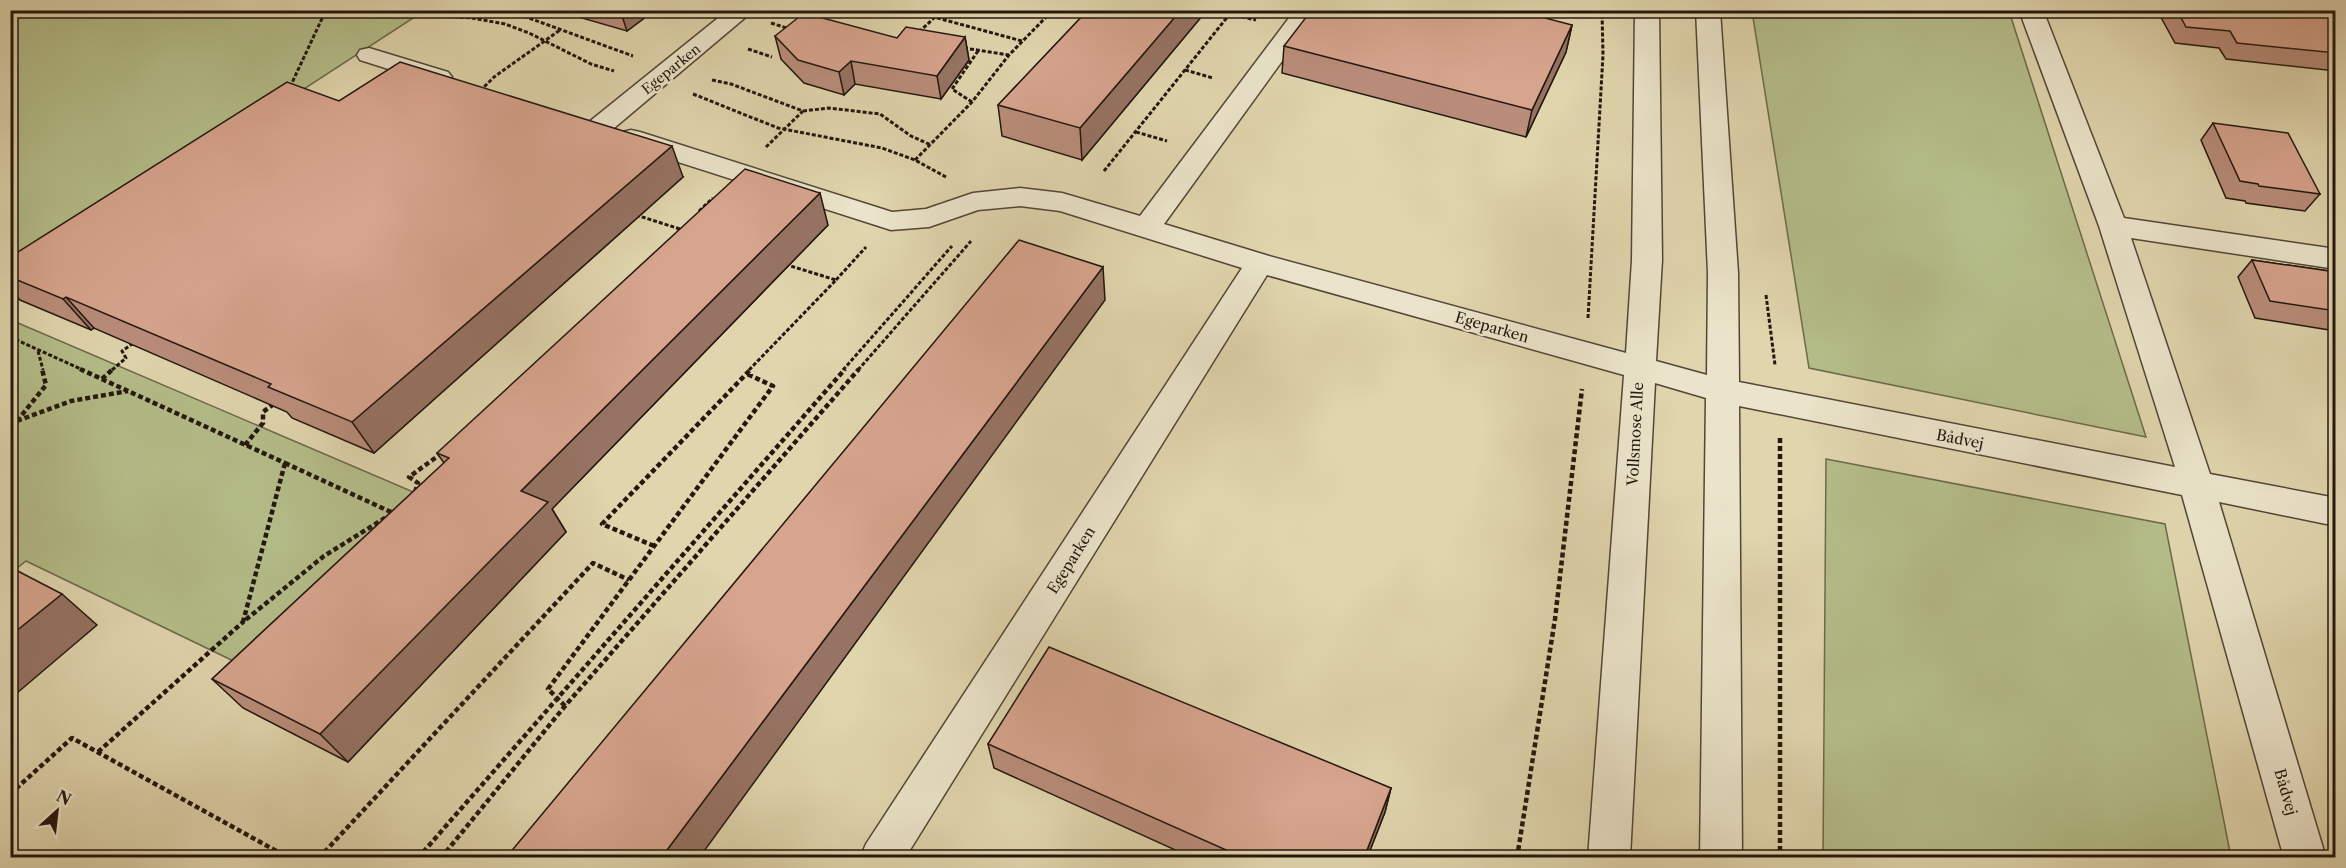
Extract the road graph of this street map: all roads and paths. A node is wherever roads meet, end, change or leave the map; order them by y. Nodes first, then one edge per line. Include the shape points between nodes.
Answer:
1 (326, 10) edge
2 (346, 10) edge
3 (479, 10) edge
4 (828, 10) edge
5 (908, 10) edge
6 (1053, 10) edge
7 (1233, 10) edge
8 (1308, 10) edge
9 (1602, 10) edge
10 (1647, 10) edge
11 (1708, 10) edge
12 (2031, 10) edge
13 (741, 12) edge
14 (472, 18) junction
15 (934, 18) junction
16 (811, 25) edge
17 (792, 29) edge
18 (560, 30) dead end
19 (918, 32) edge
20 (545, 40) junction
21 (1023, 41) junction
22 (955, 47) edge
23 (978, 51) junction
24 (369, 55) dead end
25 (1009, 55) junction
26 (654, 83) junction
27 (481, 90) joint
28 (286, 96) edge
29 (972, 102) junction
30 (803, 111) dead end
31 (930, 145) junction
32 (915, 160) junction
33 (1104, 171) dead end
34 (973, 202) junction
35 (701, 209) edge
36 (627, 212) edge
37 (694, 216) edge
38 (687, 223) edge
39 (2113, 226) junction
40 (1146, 228) junction
41 (680, 230) junction
42 (691, 233) edge
43 (672, 238) edge
44 (872, 242) dead end
45 (2336, 259) edge
46 (780, 262) edge
47 (1260, 262) junction
48 (836, 280) junction
49 (10, 337) edge
50 (140, 338) edge
51 (38, 350) junction
52 (1587, 354) junction
53 (1639, 369) junction
54 (747, 374) junction
55 (102, 379) junction
56 (129, 391) junction
57 (1724, 391) junction
58 (281, 397) edge
59 (17, 421) junction
60 (10, 425) edge
61 (245, 445) junction
62 (446, 450) edge
63 (285, 463) junction
64 (2197, 485) junction
65 (414, 494) edge
66 (400, 507) edge
67 (2336, 512) edge
68 (393, 513) junction
69 (654, 546) junction
70 (629, 580) junction
71 (243, 622) junction
72 (557, 698) junction
73 (566, 706) junction
74 (98, 752) junction
75 (10, 794) edge
76 (289, 858) edge
77 (319, 858) edge
78 (418, 858) edge
79 (441, 858) edge
80 (881, 858) edge
81 (1517, 858) edge
82 (1609, 858) edge
83 (1721, 858) edge
84 (2305, 858) edge

1 - 28 path
2 - 14 path
3 - 14 path
4 - 16 path
5 - 15 path
6 - 21 path
7 - 33 path
8 - 40 street
9 - 52 path
10 - 53 street, Vollsmose Alle via 1647,260
11 - 57 street via 1723,273
12 - 39 street, Bådvej
13 - 17 path
13 - 26 street, Egeparken
14 - 20 path via 505,24
15 - 19 path
15 - 21 path
18 - 20 path
20 - 26 path via 591,64
20 - 27 path
21 - 25 path
22 - 23 path
23 - 25 path
23 - 29 path via 952,89
24 - 27 street
25 - 29 path
26 - 32 path via 717,102 778,128 882,148
26 - 34 street, Egeparken via 587,124 891,220 929,218
29 - 31 path
30 - 31 path via 829,108 880,114
31 - 32 path
32 - 34 path via 944,174
34 - 40 street, Egeparken via 1020,197 1062,202
34 - 72 path via 973,222
34 - 73 path via 986,212 988,221
35 - 37 path
36 - 41 path
38 - 41 path
39 - 45 street
39 - 64 street, Bådvej
40 - 47 street, Egeparken
41 - 42 path
41 - 43 path
44 - 48 path
46 - 48 path
47 - 52 street, Egeparken
47 - 80 street, Egeparken
48 - 54 path
49 - 51 path
50 - 55 path via 122,351 126,358
51 - 55 path
51 - 59 path via 46,385
52 - 53 street, Egeparken
52 - 81 path via 1555,619
53 - 57 street, Egeparken
53 - 82 street, Vollsmose Alle
54 - 69 path via 774,386
54 - 69 path via 602,524
55 - 56 path
56 - 59 path via 57,403
56 - 61 path
57 - 64 street, Bådvej
57 - 83 street
58 - 61 path via 263,412 262,423
59 - 60 path
61 - 63 path
62 - 65 path via 409,477 418,483
63 - 68 path
63 - 71 path
64 - 67 street, Bådvej
64 - 84 street, Bådvej
66 - 68 path
68 - 71 path via 324,556
69 - 70 path
70 - 72 path via 548,689
70 - 77 path via 593,563
71 - 74 path
72 - 73 path
72 - 78 path
73 - 79 path
74 - 75 path via 72,738
74 - 76 path

